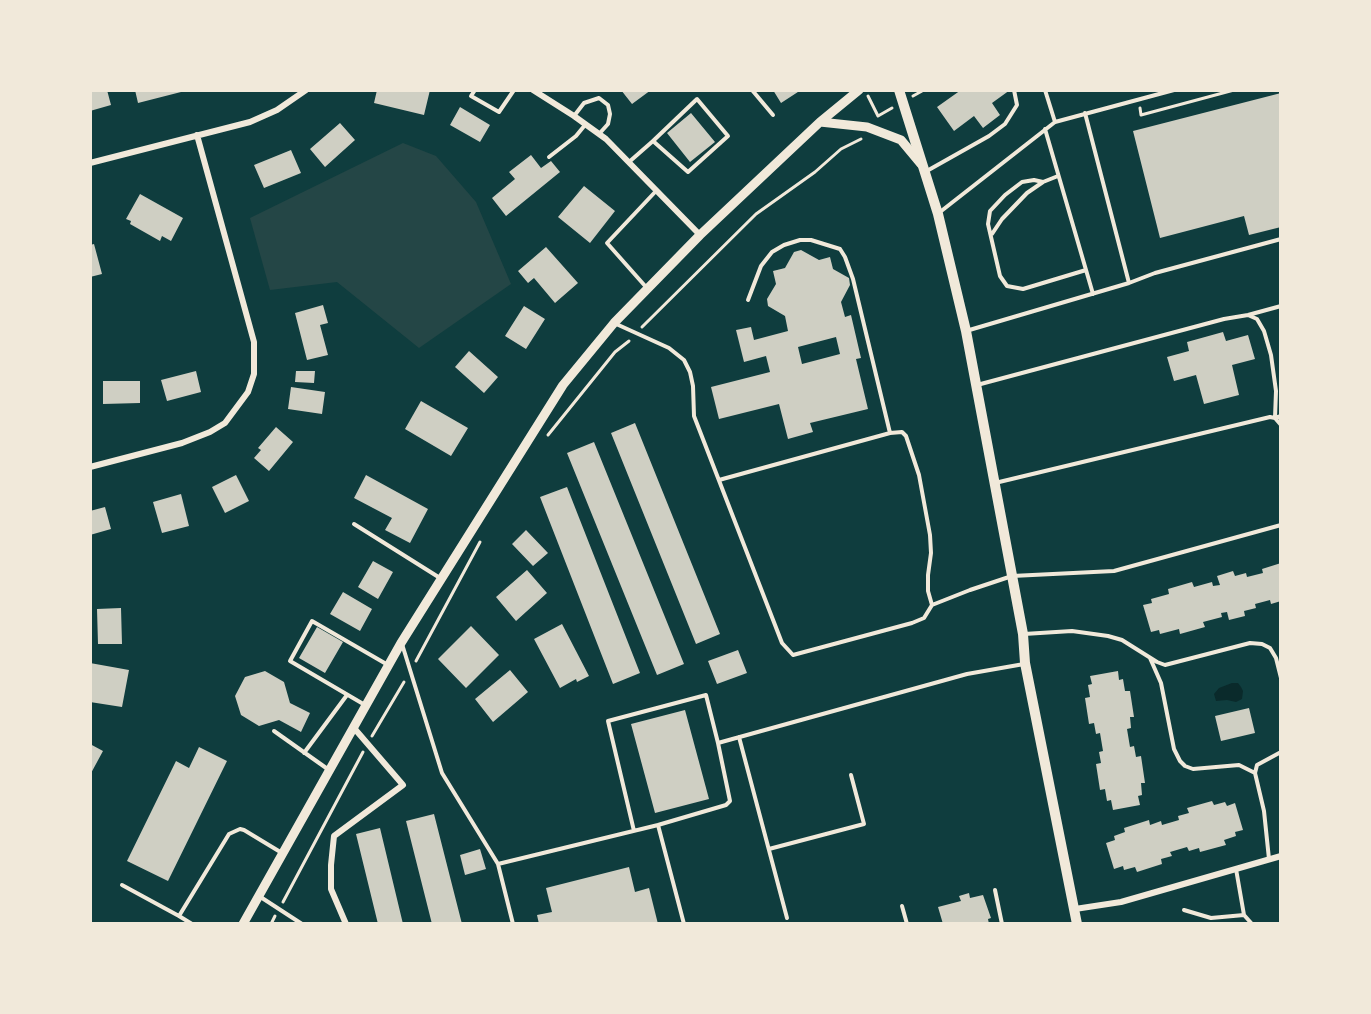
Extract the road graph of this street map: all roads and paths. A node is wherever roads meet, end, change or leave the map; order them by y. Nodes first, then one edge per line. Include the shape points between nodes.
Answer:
1 (306, 90) edge
2 (475, 90) edge
3 (514, 90) edge
4 (533, 90) edge
5 (752, 90) edge
6 (859, 90) edge
7 (899, 90) edge
8 (1014, 90) edge
9 (1045, 90) edge
10 (1174, 90) edge
11 (1234, 90) edge
12 (1138, 99) junction
13 (1085, 113) junction
14 (773, 115) dead end
15 (574, 116) junction
16 (878, 116) dead end
17 (820, 122) junction
18 (1054, 122) junction
19 (585, 124) junction
20 (867, 127) junction
21 (1045, 129) junction
22 (599, 134) junction
23 (197, 135) junction
24 (654, 141) junction
25 (549, 157) dead end
26 (90, 163) edge
27 (629, 163) junction
28 (924, 169) junction
29 (1058, 176) junction
30 (1043, 182) junction
31 (656, 190) junction
32 (938, 214) junction
33 (700, 235) junction
34 (991, 235) junction
35 (1281, 239) edge
36 (1086, 270) junction
37 (1129, 283) junction
38 (647, 289) junction
39 (1093, 294) junction
40 (748, 300) dead end
41 (1281, 306) edge
42 (1248, 315) junction
43 (614, 323) junction
44 (966, 332) junction
45 (636, 333) junction
46 (976, 386) junction
47 (1281, 416) edge
48 (1275, 418) junction
49 (1281, 425) edge
50 (890, 433) junction
51 (547, 436) dead end
52 (90, 467) edge
53 (719, 480) junction
54 (994, 483) junction
55 (354, 524) dead end
56 (1281, 525) edge
57 (482, 538) dead end
58 (1012, 576) junction
59 (441, 579) junction
60 (932, 605) junction
61 (1023, 634) junction
62 (401, 643) junction
63 (1149, 657) junction
64 (1025, 663) junction
65 (389, 665) junction
66 (411, 672) junction
67 (1281, 678) edge
68 (348, 695) junction
69 (366, 706) junction
70 (354, 728) junction
71 (274, 731) dead end
72 (738, 737) junction
73 (718, 743) junction
74 (368, 744) junction
75 (1281, 752) edge
76 (304, 753) junction
77 (329, 771) junction
78 (1255, 773) junction
79 (851, 775) dead end
80 (658, 825) junction
81 (634, 831) junction
82 (769, 849) junction
83 (283, 853) junction
84 (1281, 856) edge
85 (1269, 859) junction
86 (498, 864) junction
87 (1236, 869) junction
88 (122, 885) dead end
89 (995, 890) dead end
90 (259, 896) junction
91 (902, 906) dead end
92 (279, 909) junction
93 (1075, 909) junction
94 (1184, 910) dead end
95 (1244, 915) junction
96 (179, 916) junction
97 (786, 918) dead end
98 (192, 924) edge
99 (243, 924) edge
100 (271, 924) edge
101 (302, 924) edge
102 (346, 924) edge
103 (513, 924) edge
104 (684, 924) edge
105 (907, 924) edge
106 (1002, 924) edge
107 (1077, 924) edge
108 (1252, 924) edge

1 - 23 street via 278,110 250,122
2 - 3 lane via 471,96 499,112
4 - 15 street
5 - 14 lane
6 - 17 street
7 - 28 main road
8 - 28 lane via 1017,105 1005,124
9 - 18 lane
10 - 12 lane
11 - 12 path via 1141,115
12 - 13 lane
13 - 18 lane
13 - 37 lane
15 - 19 street
15 - 22 lane via 584,103 599,98 609,105 608,124
16 - 20 path
17 - 20 street
17 - 33 street
18 - 21 lane
19 - 22 street
19 - 25 lane
20 - 28 street via 900,140
20 - 45 path via 862,138 841,149 756,213
21 - 29 lane
21 - 32 lane
22 - 27 street
23 - 26 street
23 - 52 street via 254,342 254,374 248,392 225,423 210,432
24 - 24 lane via 688,172 728,136 697,99
24 - 27 lane
27 - 31 street
28 - 32 main road
29 - 30 lane
29 - 36 lane
30 - 34 lane via 1027,193
30 - 34 lane via 1022,182 1005,195 990,211
31 - 33 street
31 - 38 lane via 607,243
32 - 44 main road
33 - 38 street
34 - 36 lane via 1006,286 1023,289
35 - 37 lane
36 - 39 lane
37 - 39 lane
38 - 43 street
39 - 44 lane
40 - 50 lane via 761,266 784,245 811,240 840,249 853,279
41 - 42 lane
42 - 46 lane
42 - 48 lane via 1257,319 1264,331 1271,355
43 - 45 lane
43 - 59 street via 562,385
44 - 46 main road
45 - 51 path via 615,352
45 - 53 lane via 669,348 684,360 693,386 694,416
46 - 54 main road
47 - 48 lane
48 - 49 lane
48 - 54 lane
50 - 53 lane
50 - 60 lane via 902,432 906,436 919,475 930,535 928,591
53 - 60 lane via 782,644 793,655 912,623 924,618
54 - 58 main road
55 - 59 lane
56 - 58 lane via 1114,571
57 - 66 path
58 - 60 lane
58 - 61 main road
59 - 62 street
61 - 63 lane via 1095,633 1122,640
61 - 64 main road
62 - 65 street
62 - 66 lane
63 - 67 lane via 1165,665 1250,643 1262,644 1276,658
63 - 78 lane via 1161,683 1180,761 1193,769 1239,765
64 - 72 lane via 967,674
64 - 93 main road
65 - 68 lane via 312,621 290,661
65 - 69 street
66 - 74 path
66 - 86 lane via 442,773
68 - 69 lane
68 - 76 lane
69 - 70 street
70 - 74 street
70 - 77 street
71 - 76 lane
72 - 73 lane
72 - 82 lane
73 - 80 lane via 730,801
73 - 81 lane via 706,695 608,721
74 - 92 path
74 - 102 street via 403,785 334,836 331,889
75 - 78 lane via 1257,765
76 - 77 lane
77 - 83 street
78 - 85 lane
79 - 82 lane via 864,824
80 - 81 lane
80 - 104 lane
81 - 86 lane
82 - 97 lane
83 - 90 street
83 - 96 lane via 244,830 229,834
84 - 85 street
85 - 87 street
86 - 103 lane
87 - 93 street via 1121,902
87 - 95 lane
88 - 96 lane
89 - 106 lane
90 - 92 lane
90 - 99 street
91 - 105 lane
92 - 100 path
92 - 101 lane
93 - 107 main road
94 - 95 lane via 1211,918
95 - 108 lane
96 - 98 lane

